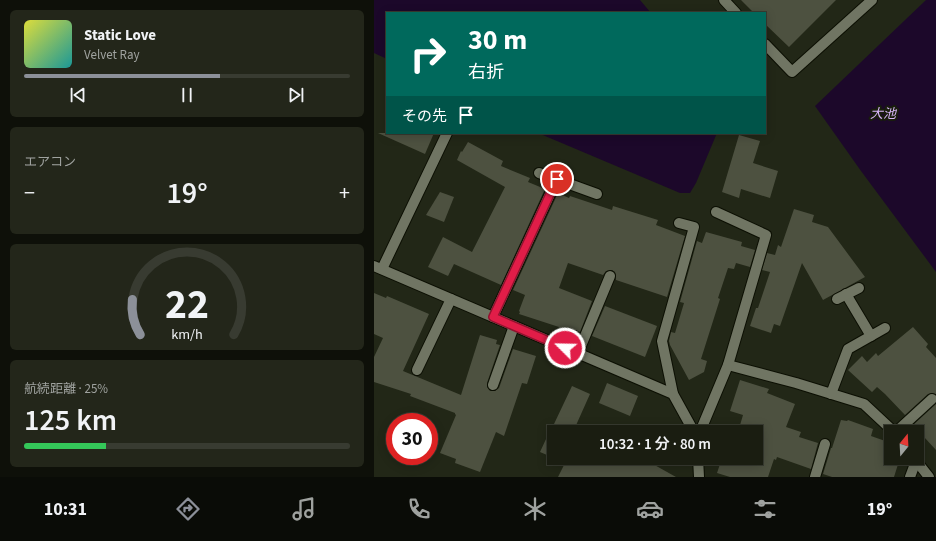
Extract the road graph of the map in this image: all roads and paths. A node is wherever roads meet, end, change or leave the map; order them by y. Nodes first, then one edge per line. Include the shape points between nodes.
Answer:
1 (724, 0) edge
2 (871, 0) edge
3 (735, 12) edge
4 (766, 45) edge
5 (446, 134) edge
6 (539, 173) dead end
7 (557, 179) junction
8 (598, 194) dead end
9 (716, 212) dead end
10 (679, 223) dead end
11 (378, 268) edge
12 (610, 276) dead end
13 (858, 288) dead end
14 (451, 299) junction
15 (493, 317) junction
16 (514, 326) junction
17 (885, 328) dead end
18 (871, 336) junction
19 (578, 353) junction
20 (728, 365) junction
21 (417, 370) dead end
22 (493, 385) dead end
23 (673, 394) junction
24 (831, 394) junction
25 (932, 399) dead end
26 (690, 425) edge
27 (703, 425) edge
28 (887, 425) edge
29 (903, 425) edge
30 (825, 444) dead end
31 (698, 465) edge
32 (913, 465) edge
33 (920, 465) edge
34 (699, 477) edge
35 (815, 477) edge
36 (910, 477) edge
37 (929, 477) edge

1 - 3 street
2 - 4 street via 792,72
5 - 11 street
6 - 7 street
7 - 8 street
7 - 15 street
9 - 20 street via 766,235
10 - 23 street via 694,227 662,341
11 - 14 street
12 - 19 street
13 - 18 street via 841,297
14 - 15 street
14 - 21 street
15 - 16 street
16 - 19 street
16 - 22 street
17 - 18 street
18 - 24 street via 848,349
19 - 23 street
20 - 24 street
20 - 27 street
23 - 26 street
24 - 28 street via 864,404
25 - 29 street
30 - 35 street
31 - 34 street
32 - 36 street
33 - 37 street

